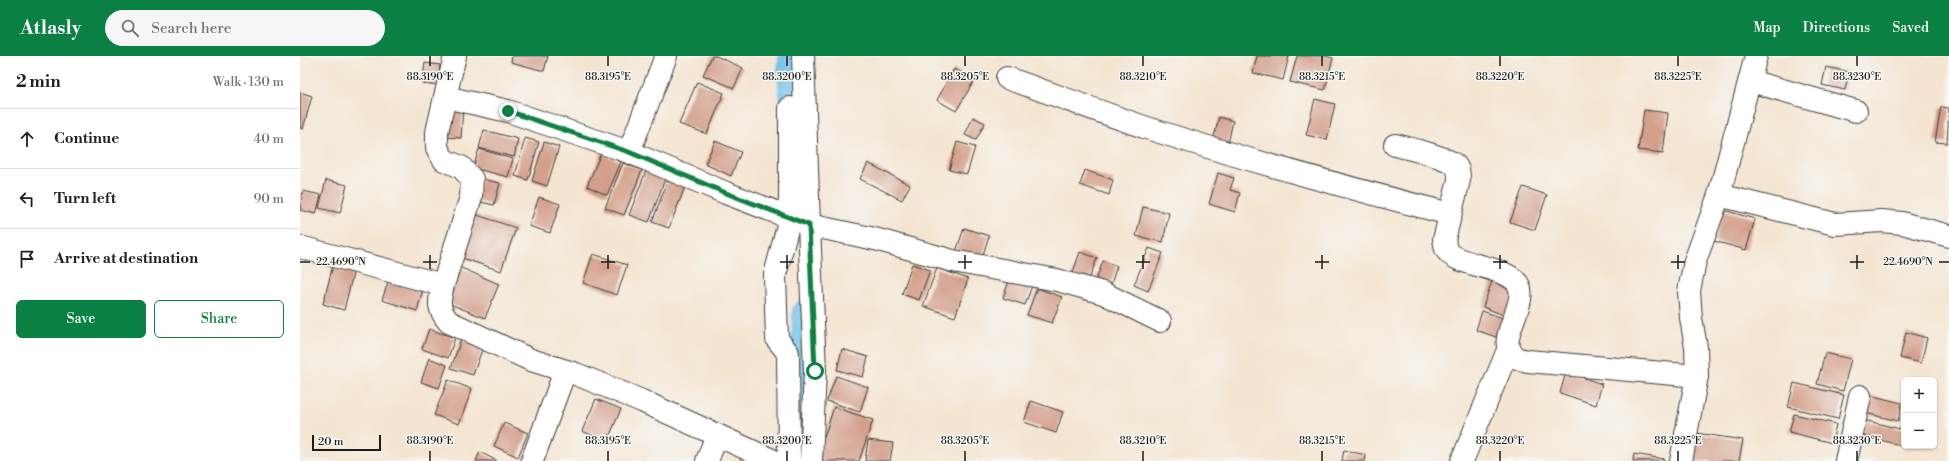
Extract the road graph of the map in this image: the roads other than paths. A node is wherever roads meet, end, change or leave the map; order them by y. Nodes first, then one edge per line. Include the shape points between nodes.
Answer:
1 (455, 56) edge
2 (666, 56) edge
3 (790, 56) edge
4 (803, 56) edge
5 (1754, 56) edge
6 (1007, 78) dead end
7 (1750, 80) junction
8 (445, 97) junction
9 (1856, 111) dead end
10 (1395, 145) dead end
11 (629, 152) junction
12 (1719, 195) junction
13 (1450, 214) junction
14 (800, 222) junction
15 (1949, 236) edge
16 (300, 247) edge
17 (443, 285) junction
18 (1160, 321) dead end
19 (1508, 350) junction
20 (565, 371) junction
21 (1697, 376) junction
22 (1860, 396) dead end
23 (717, 435) junction
24 (532, 461) edge
25 (708, 461) edge
26 (774, 461) edge
27 (789, 461) edge
28 (811, 461) edge
29 (1462, 461) edge
30 (1681, 461) edge
31 (1846, 461) edge

1 - 8 street
2 - 11 street
3 - 14 street
4 - 14 street
5 - 7 street
6 - 13 street via 1239,157
7 - 9 street
7 - 12 street
8 - 11 street via 508,111
8 - 17 street via 437,132 437,148 444,160 462,167 472,179 472,197
10 - 13 street via 1455,164 1459,171 1459,180
11 - 14 street
12 - 15 street via 1835,224 1882,221 1902,223
12 - 21 street via 1696,260 1689,291
13 - 19 street via 1444,240 1447,250 1455,257 1514,279 1520,287
14 - 18 street via 875,239 953,261 1058,280 1103,293
14 - 27 street via 775,275 777,339 788,353
14 - 28 street via 815,371
16 - 17 street
17 - 20 street via 439,302 441,313 449,322 531,360
19 - 21 street via 1514,357 1528,361
19 - 29 street
20 - 23 street via 642,401
20 - 24 street
21 - 30 street
22 - 31 street
23 - 25 street
23 - 26 street

